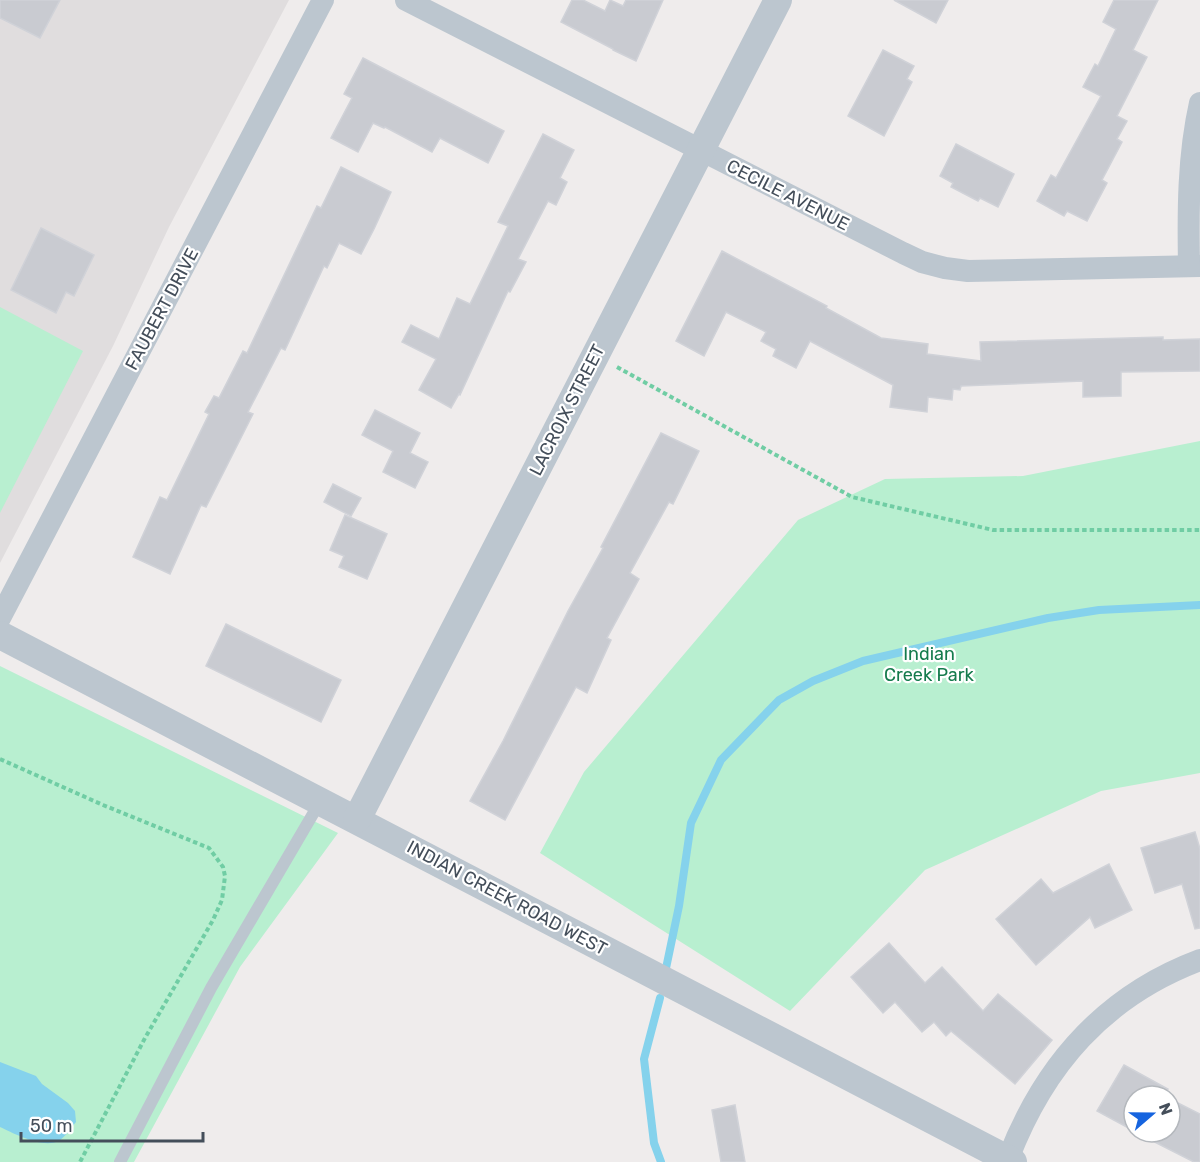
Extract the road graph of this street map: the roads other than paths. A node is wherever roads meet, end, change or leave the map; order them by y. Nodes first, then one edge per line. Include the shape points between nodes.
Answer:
1 (323, 0) edge
2 (406, 0) edge
3 (778, 0) edge
4 (1200, 103) edge
5 (700, 150) junction
6 (1195, 266) edge
7 (0, 618) edge
8 (0, 634) edge
9 (320, 802) junction
10 (357, 819) junction
11 (1200, 960) edge
12 (1010, 1161) edge
13 (120, 1162) edge

1 - 7 street, FAUBERT DRIVE
2 - 5 street, CECILE AVENUE
3 - 5 street, LACROIX STREET
4 - 6 street via 1194,128 1188,205
5 - 6 street, CECILE AVENUE via 903,253 945,268 968,271
5 - 10 street, LACROIX STREET
8 - 9 street, INDIAN CREEK ROAD WEST
9 - 10 street, INDIAN CREEK ROAD WEST
9 - 13 lane via 211,988
10 - 12 street, INDIAN CREEK ROAD WEST
11 - 12 street via 1143,987 1084,1033 1047,1081 1019,1130

